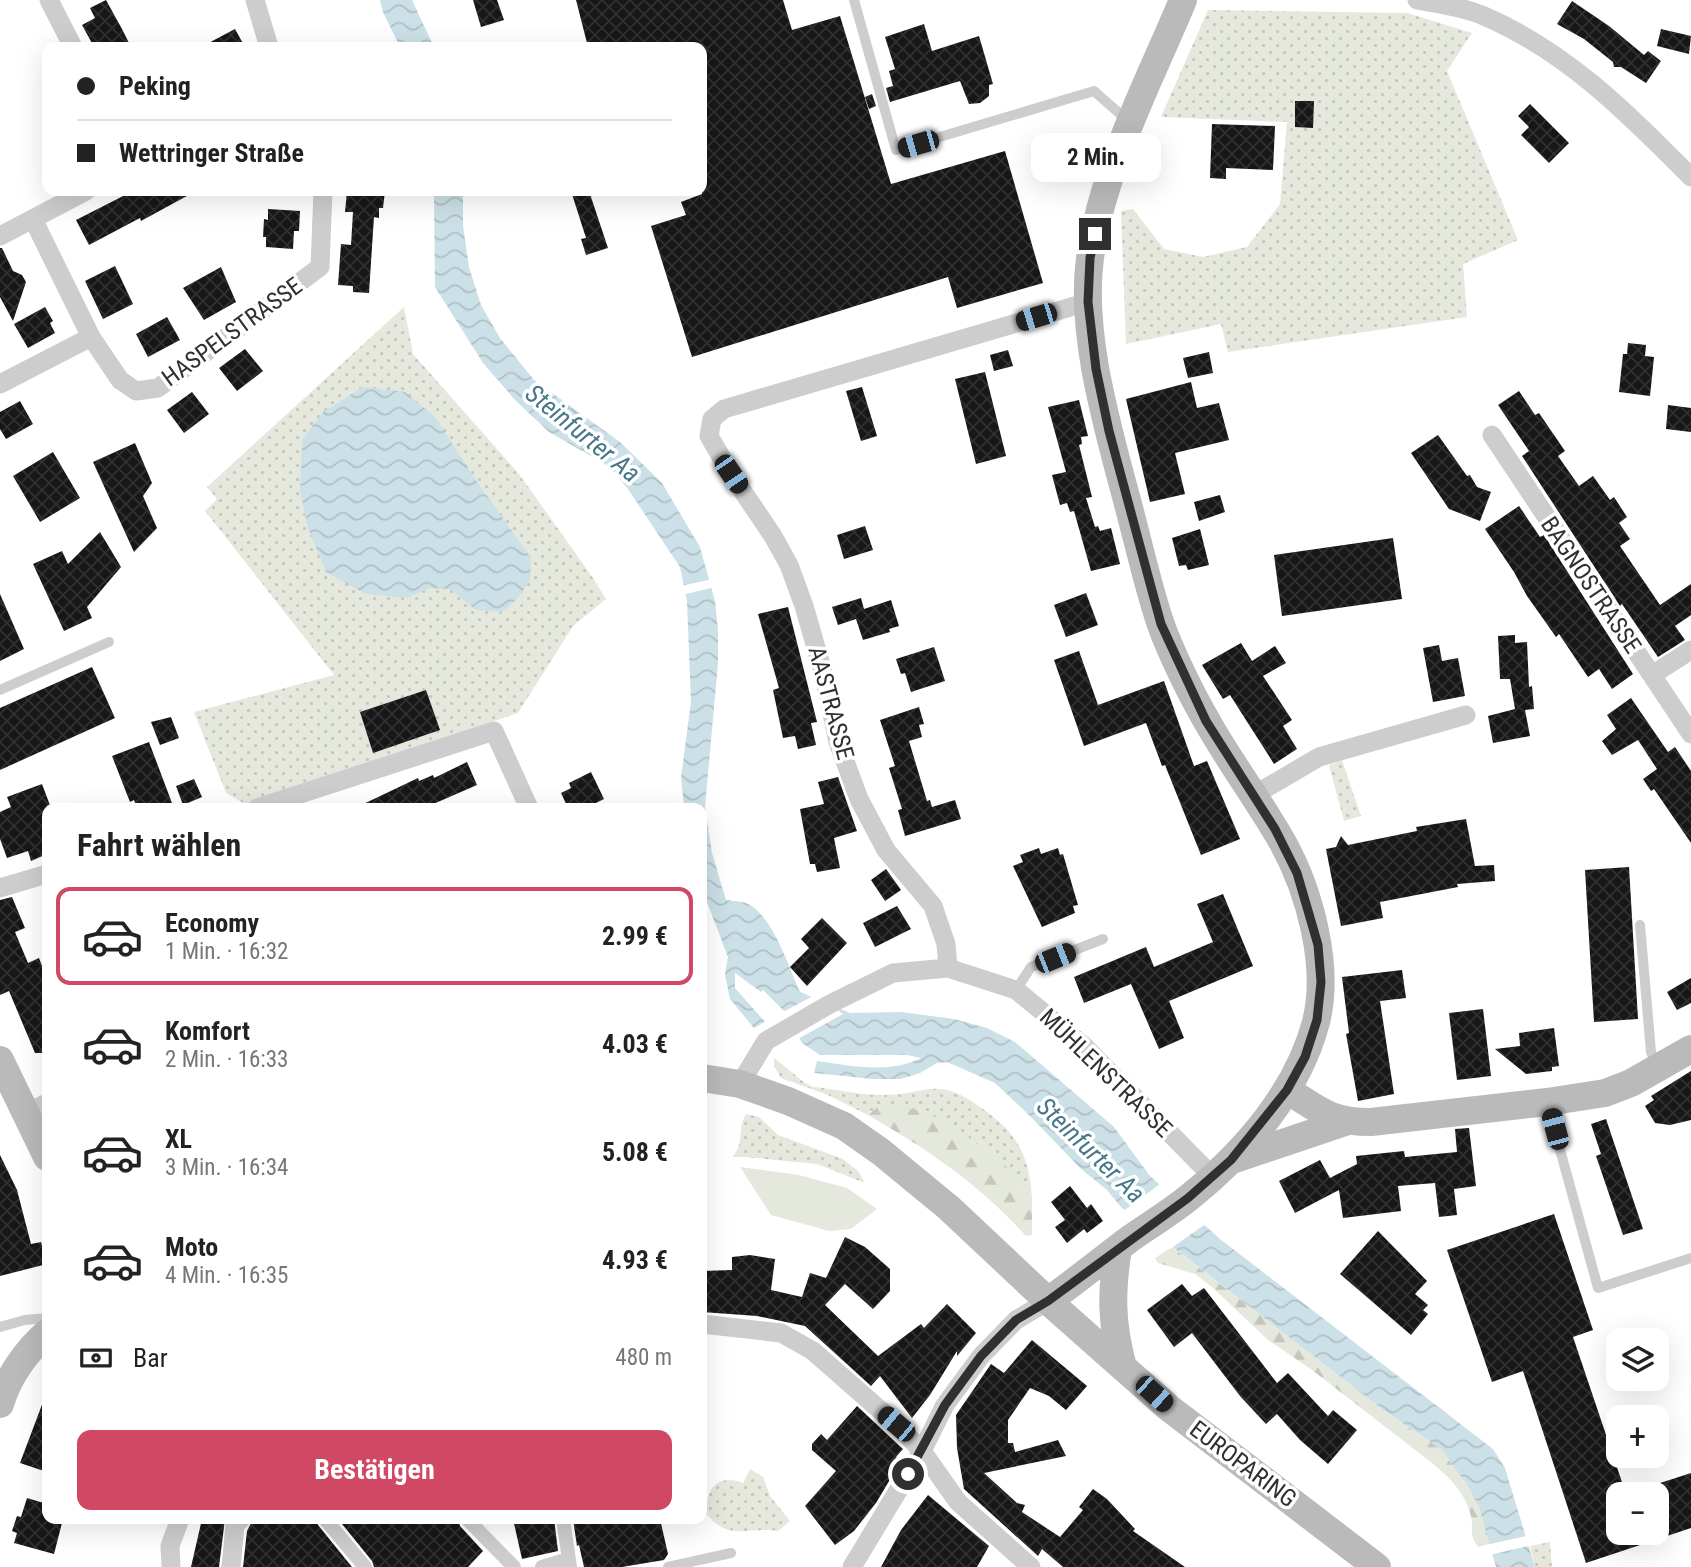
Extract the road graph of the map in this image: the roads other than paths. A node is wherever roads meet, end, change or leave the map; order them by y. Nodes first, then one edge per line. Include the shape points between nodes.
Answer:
1 (49, 0) edge
2 (255, 0) edge
3 (855, 0) edge
4 (1183, 0) edge
5 (1416, 0) edge
6 (1485, 8) edge
7 (70, 42) edge
8 (268, 42) edge
9 (1131, 124) junction
10 (1691, 177) edge
11 (77, 196) edge
12 (323, 196) edge
13 (33, 219) junction
14 (0, 236) edge
15 (1088, 302) junction
16 (91, 337) junction
17 (0, 384) edge
18 (1492, 435) dead end
19 (109, 642) dead end
20 (1691, 650) edge
21 (1652, 676) junction
22 (0, 690) edge
23 (1466, 715) dead end
24 (1691, 734) edge
25 (1254, 795) junction
26 (272, 803) edge
27 (527, 803) edge
28 (42, 875) edge
29 (0, 888) edge
30 (1640, 925) dead end
31 (1103, 939) dead end
32 (948, 968) junction
33 (1016, 990) junction
34 (1691, 1049) edge
35 (0, 1060) edge
36 (1658, 1069) junction
37 (707, 1079) edge
38 (740, 1084) junction
39 (1287, 1090) junction
40 (1547, 1102) junction
41 (36, 1109) edge
42 (1345, 1122) junction
43 (42, 1135) edge
44 (1222, 1169) junction
45 (1123, 1244) junction
46 (1691, 1258) edge
47 (1048, 1301) junction
48 (42, 1318) edge
49 (707, 1325) edge
50 (0, 1326) edge
51 (42, 1338) edge
52 (1123, 1367) junction
53 (1, 1399) edge
54 (922, 1451) junction
55 (178, 1524) edge
56 (236, 1524) edge
57 (329, 1524) edge
58 (472, 1524) edge
59 (564, 1524) edge
60 (731, 1553) dead end
61 (569, 1563) edge
62 (171, 1567) edge
63 (231, 1567) edge
64 (365, 1567) edge
65 (514, 1567) edge
66 (541, 1567) edge
67 (668, 1567) edge
68 (852, 1567) edge
69 (1031, 1567) edge
70 (1377, 1567) edge

1 - 7 street
2 - 8 street
3 - 9 lane via 896,150 1094,91
4 - 9 main road
5 - 6 street
6 - 10 street via 1578,70
9 - 15 main road via 1105,186 1090,258
11 - 13 street
12 - 16 street, HASPELSTRASSE via 320,267 158,388 136,391 120,380
13 - 14 street
13 - 16 street, HASPELSTRASSE
15 - 25 main road via 1109,431 1161,624 1206,721
15 - 32 street, AASTRASSE via 724,410 712,419 709,436 789,565 823,672 838,742 859,799 886,850 933,906 946,944
16 - 17 street
18 - 21 street, BAGNOSTRASSE
19 - 22 lane
20 - 21 street
21 - 24 street, BAGNOSTRASSE
23 - 25 street via 1319,757
25 - 39 main road via 1297,873 1318,945 1317,1020 1305,1057
26 - 27 street via 494,731
28 - 29 street
30 - 36 lane via 1651,1052
31 - 33 lane via 1031,967
32 - 33 street, MÜHLENSTRASSE
32 - 38 street, MÜHLENSTRASSE via 892,973 831,1004 766,1041
33 - 44 street, MÜHLENSTRASSE
34 - 36 main road
35 - 41 main road
36 - 40 main road via 1605,1093
37 - 38 main road
38 - 47 main road via 844,1126 881,1152
39 - 42 main road via 1321,1113
39 - 44 main road
40 - 42 main road
40 - 46 lane via 1598,1288
41 - 43 main road
42 - 44 main road via 1272,1144
44 - 45 main road
45 - 47 main road
45 - 52 main road via 1112,1307
47 - 52 main road, EUROPARING
47 - 54 street via 1016,1320 981,1356 945,1405
48 - 50 lane
49 - 54 street via 780,1333 814,1351
51 - 53 main road via 24,1357
52 - 70 main road, EUROPARING via 1169,1408
54 - 68 street
54 - 69 street via 958,1502
55 - 62 street via 170,1546
56 - 63 street
57 - 64 street
58 - 65 street
59 - 61 street
60 - 67 lane
61 - 66 street

